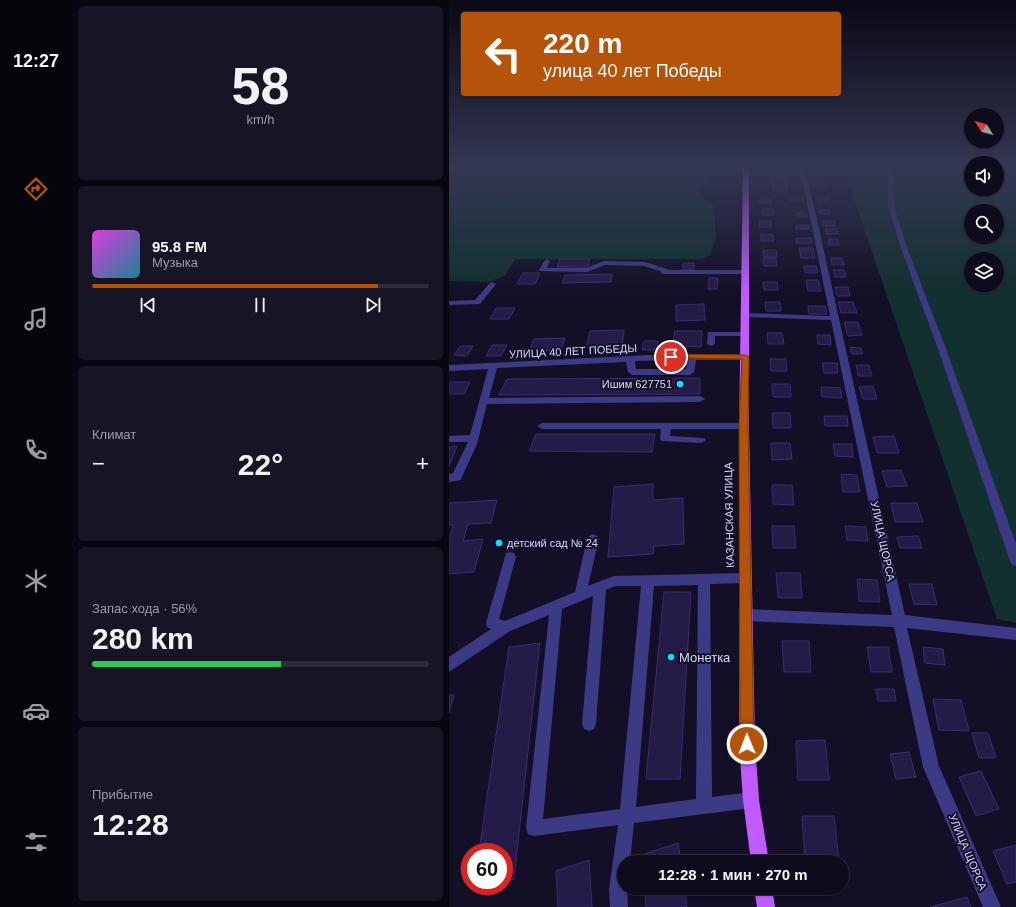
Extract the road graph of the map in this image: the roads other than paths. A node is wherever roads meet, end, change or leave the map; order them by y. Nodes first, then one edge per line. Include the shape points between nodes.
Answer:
1 (746, 209) edge
2 (812, 209) edge
3 (892, 209) edge
4 (547, 261) dead end
5 (657, 272) dead end
6 (669, 272) junction
7 (745, 272) junction
8 (492, 284) dead end
9 (449, 303) edge
10 (745, 315) junction
11 (834, 318) junction
12 (745, 334) junction
13 (711, 344) dead end
14 (692, 357) junction
15 (745, 357) junction
16 (630, 359) junction
17 (493, 366) junction
18 (449, 368) edge
19 (700, 399) dead end
20 (483, 401) junction
21 (542, 426) dead end
22 (666, 426) junction
23 (744, 426) junction
24 (473, 438) junction
25 (449, 439) edge
26 (701, 440) dead end
27 (449, 478) edge
28 (593, 539) dead end
29 (509, 557) dead end
30 (1016, 561) edge
31 (745, 578) junction
32 (704, 579) junction
33 (648, 580) junction
34 (601, 587) junction
35 (580, 595) junction
36 (556, 606) junction
37 (745, 615) junction
38 (900, 621) junction
39 (505, 627) junction
40 (1016, 634) edge
41 (449, 665) edge
42 (589, 724) dead end
43 (751, 800) junction
44 (704, 806) junction
45 (627, 816) junction
46 (759, 855) edge
47 (764, 895) edge
48 (619, 907) edge
49 (766, 907) edge
50 (992, 907) edge

1 - 7 main road, КАЗАНСКАЯ УЛИЦА
2 - 11 street, УЛИЦА ЩОРСА
3 - 30 street
4 - 6 street via 542,270 587,270 604,263 645,264
5 - 6 street
6 - 7 street
7 - 10 main road, КАЗАНСКАЯ УЛИЦА
8 - 9 street via 477,302
10 - 11 street
10 - 12 main road, КАЗАНСКАЯ УЛИЦА
11 - 38 street, УЛИЦА ЩОРСА
12 - 13 street via 711,334
12 - 15 main road, КАЗАНСКАЯ УЛИЦА
14 - 15 street, УЛИЦА 40 ЛЕТ ПОБЕДЫ
14 - 16 street, УЛИЦА 40 ЛЕТ ПОБЕДЫ
14 - 16 street via 690,372 632,372
15 - 23 main road, КАЗАНСКАЯ УЛИЦА
16 - 17 street, УЛИЦА 40 ЛЕТ ПОБЕДЫ
17 - 18 street, УЛИЦА 40 ЛЕТ ПОБЕДЫ
17 - 20 street
19 - 20 street
20 - 24 street
21 - 22 street
22 - 23 street
22 - 26 street via 665,439
23 - 31 main road, КАЗАНСКАЯ УЛИЦА
24 - 25 street
24 - 27 street via 457,477
28 - 35 street
29 - 39 street via 492,623
31 - 32 street
31 - 37 main road, КАЗАНСКАЯ УЛИЦА
32 - 33 street
32 - 44 street
33 - 34 street via 614,581
33 - 45 street
34 - 35 street
34 - 42 street
35 - 36 street
36 - 39 street
36 - 45 street via 534,828
37 - 38 street
37 - 43 main road, КАЗАНСКАЯ УЛИЦА via 747,744
38 - 40 street
38 - 50 street, УЛИЦА ЩОРСА via 931,767
39 - 41 street
43 - 44 street
43 - 46 main road, КАЗАНСКАЯ УЛИЦА
44 - 45 street
45 - 48 street via 618,890
47 - 49 main road

